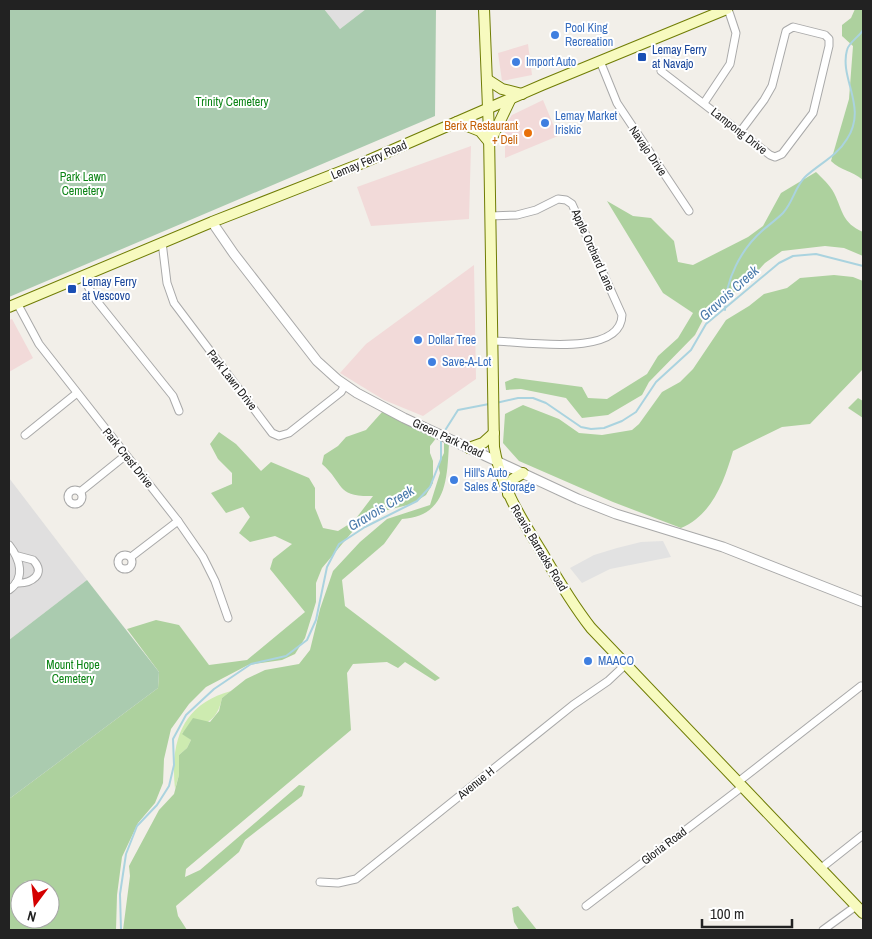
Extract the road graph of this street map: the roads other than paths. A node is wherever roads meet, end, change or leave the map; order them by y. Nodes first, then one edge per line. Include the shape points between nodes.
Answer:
1 (484, 9) edge
2 (727, 9) edge
3 (600, 61) junction
4 (661, 71) dead end
5 (488, 80) junction
6 (522, 94) junction
7 (511, 98) junction
8 (704, 103) junction
9 (489, 108) junction
10 (457, 122) junction
11 (740, 132) junction
12 (490, 143) junction
13 (689, 211) dead end
14 (490, 216) junction
15 (212, 222) junction
16 (162, 242) junction
17 (82, 276) junction
18 (13, 305) edge
19 (492, 341) junction
20 (345, 385) junction
21 (76, 393) junction
22 (179, 411) dead end
23 (494, 431) junction
24 (25, 435) dead end
25 (470, 448) junction
26 (126, 455) junction
27 (496, 461) junction
28 (523, 473) junction
29 (80, 492) dead end
30 (508, 494) junction
31 (178, 521) junction
32 (9, 545) edge
33 (18, 556) junction
34 (131, 557) dead end
35 (16, 583) junction
36 (9, 590) edge
37 (863, 602) edge
38 (228, 618) dead end
39 (625, 665) junction
40 (861, 686) dead end
41 (740, 784) junction
42 (863, 835) edge
43 (820, 870) junction
44 (320, 882) dead end
45 (586, 906) dead end
46 (860, 910) edge
47 (823, 930) edge

1 - 5 main road, Reavis Barracks Road
2 - 3 main road, Lemay Ferry Road
2 - 8 street via 736,33 730,64
3 - 6 main road, Lemay Ferry Road
3 - 13 street, Navajo Drive via 617,103
4 - 8 street, Lampong Drive
5 - 6 main road via 502,89
5 - 9 main road, Reavis Barracks Road
6 - 7 main road, Lemay Ferry Road
7 - 9 main road, Lemay Ferry Road
7 - 12 main road
8 - 11 street, Lampong Drive
9 - 10 main road, Lemay Ferry Road
9 - 12 main road, Reavis Barracks Road
10 - 12 main road via 480,131
10 - 15 main road, Lemay Ferry Road
11 - 11 street, Lampong Drive via 770,155 782,154 813,113 829,40 825,35 794,27 786,31 772,86
12 - 14 main road, Reavis Barracks Road
14 - 19 main road, Reavis Barracks Road
14 - 19 street, Apple Orchard Lane via 516,215 558,199 572,204 622,315 622,322 615,333 591,344
15 - 16 main road, Lemay Ferry Road
15 - 20 street, Green Park Road via 308,350
16 - 17 main road, Lemay Ferry Road
16 - 20 street, Park Lawn Drive via 167,283 174,302 272,433 279,436 289,433 341,392
17 - 18 main road, Lemay Ferry Road
17 - 22 street via 96,300 173,396
18 - 21 street, Park Crest Drive
19 - 23 main road, Reavis Barracks Road
20 - 25 street, Green Park Road via 386,409
21 - 24 street
21 - 26 street, Park Crest Drive
23 - 25 main road via 483,443
23 - 27 main road, Reavis Barracks Road
25 - 27 street, Green Park Road
26 - 29 street
26 - 31 street, Park Crest Drive
27 - 28 street, Green Park Road
27 - 30 main road, Reavis Barracks Road
28 - 30 main road via 514,477
28 - 37 street, Green Park Road via 596,506 724,548
30 - 39 main road, Reavis Barracks Road via 578,611
31 - 34 street
31 - 38 street, Park Crest Drive via 203,557
32 - 33 street
33 - 35 street via 20,572
33 - 35 street via 33,560 38,572 32,582
35 - 36 street
39 - 41 main road, Reavis Barracks Road
39 - 44 street, Avenue H via 356,879
40 - 41 street, Gloria Road
41 - 43 main road, Reavis Barracks Road
41 - 45 street, Gloria Road
42 - 43 street
43 - 46 main road, Reavis Barracks Road
46 - 47 street

